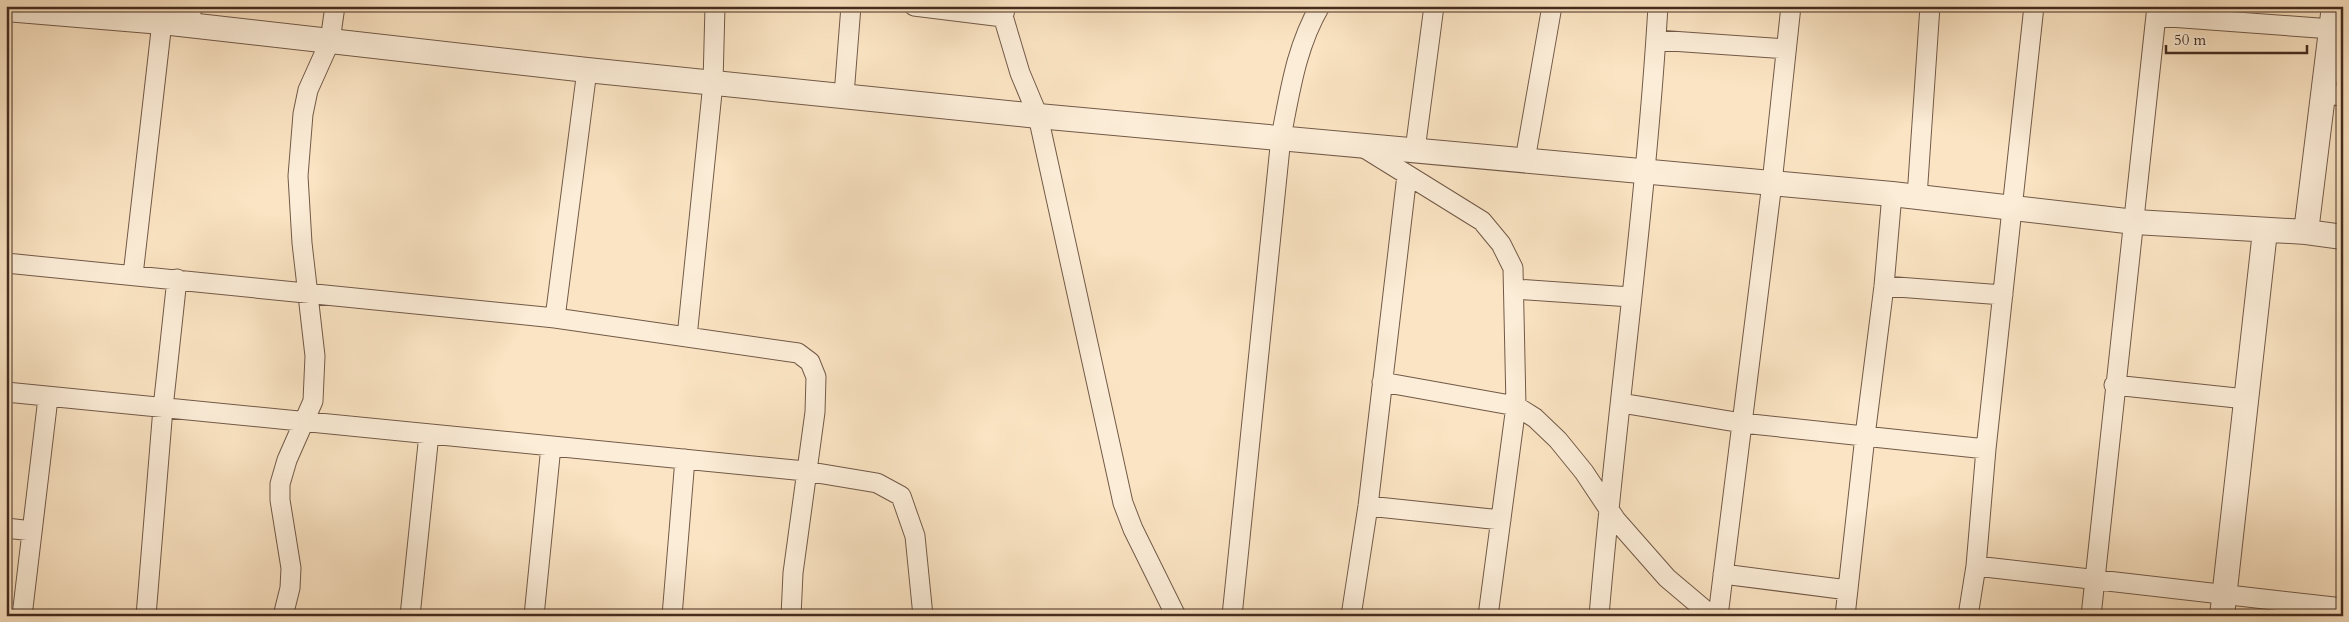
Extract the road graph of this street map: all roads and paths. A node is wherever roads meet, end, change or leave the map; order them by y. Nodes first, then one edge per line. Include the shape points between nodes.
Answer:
1 (336, 6) edge
2 (715, 6) edge
3 (851, 6) edge
4 (914, 6) edge
5 (1320, 6) edge
6 (1434, 6) edge
7 (1552, 6) edge
8 (1658, 6) edge
9 (1791, 6) edge
10 (1930, 6) edge
11 (2034, 6) edge
12 (6, 9) edge
13 (67, 10) edge
14 (1003, 10) edge
15 (2156, 11) edge
16 (190, 16) edge
17 (2333, 18) edge
18 (162, 22) junction
19 (1656, 40) junction
20 (330, 41) junction
21 (1786, 49) junction
22 (587, 70) junction
23 (713, 83) junction
24 (844, 95) junction
25 (2334, 95) edge
26 (1038, 116) junction
27 (1281, 137) junction
28 (1360, 144) junction
29 (1415, 150) junction
30 (1525, 160) junction
31 (1645, 171) junction
32 (1407, 175) junction
33 (1772, 183) junction
34 (1892, 194) junction
35 (1917, 197) junction
36 (2014, 208) junction
37 (2134, 222) junction
38 (2265, 231) junction
39 (2306, 232) junction
40 (2343, 237) edge
41 (6, 262) edge
42 (133, 275) junction
43 (177, 279) junction
44 (1884, 286) junction
45 (1515, 288) junction
46 (309, 292) junction
47 (2003, 295) junction
48 (1631, 297) junction
49 (555, 318) junction
50 (686, 337) junction
51 (1382, 382) junction
52 (2114, 385) junction
53 (6, 392) edge
54 (48, 398) junction
55 (2246, 400) junction
56 (1621, 403) junction
57 (1516, 406) junction
58 (163, 408) junction
59 (304, 422) junction
60 (1742, 423) junction
61 (430, 434) junction
62 (1864, 436) junction
63 (551, 446) junction
64 (1986, 449) junction
65 (685, 459) junction
66 (805, 472) junction
67 (1368, 506) junction
68 (1608, 507) junction
69 (1501, 520) junction
70 (6, 528) edge
71 (32, 530) junction
72 (1976, 566) junction
73 (1723, 574) junction
74 (2094, 581) junction
75 (1848, 590) junction
76 (2223, 606) edge
77 (2343, 608) edge
78 (22, 616) edge
79 (146, 616) edge
80 (283, 616) edge
81 (410, 616) edge
82 (534, 616) edge
83 (672, 616) edge
84 (791, 616) edge
85 (923, 616) edge
86 (1176, 616) edge
87 (1232, 616) edge
88 (1351, 616) edge
89 (1488, 616) edge
90 (1599, 616) edge
91 (1712, 616) edge
92 (1718, 616) edge
93 (1845, 616) edge
94 (1968, 616) edge
95 (2090, 616) edge

1 - 20 street
2 - 23 street
3 - 24 street
4 - 14 street
5 - 27 street via 1307,28 1296,61
6 - 29 street
7 - 30 street
8 - 19 street
9 - 21 street
10 - 35 street
11 - 36 street
12 - 13 street
13 - 18 street
14 - 26 street via 1020,73
15 - 17 street
15 - 37 street
16 - 18 street
16 - 20 street
17 - 25 street
18 - 42 street
19 - 21 street
19 - 31 street
20 - 22 street
20 - 46 street via 308,90 303,114 298,176
21 - 33 street
22 - 23 street
22 - 49 street
23 - 24 street
23 - 50 street
24 - 26 street
25 - 39 street
26 - 27 street
26 - 86 street via 1123,503
27 - 28 street
27 - 87 street
28 - 29 street
28 - 32 street
29 - 30 street
30 - 31 street
31 - 33 street
31 - 48 street
32 - 45 street via 1482,221 1501,244 1513,268
32 - 51 street
33 - 34 street
33 - 60 street
34 - 35 street
34 - 44 street
35 - 36 street
36 - 37 street
36 - 47 street
37 - 38 street
37 - 52 street
38 - 39 street
38 - 55 street
39 - 40 street
41 - 42 street
42 - 43 street
43 - 46 street
43 - 58 street
44 - 47 street
44 - 62 street
45 - 48 street
45 - 57 street
46 - 49 street
46 - 59 street via 315,356 313,401
47 - 64 street
48 - 56 street
49 - 50 street
50 - 66 street via 798,353 810,362 816,377 815,412
51 - 57 street
51 - 67 street
52 - 55 street
52 - 74 street
53 - 54 street
54 - 58 street
54 - 71 street
55 - 76 street
56 - 60 street
56 - 68 street
57 - 68 street via 1535,418 1558,440
57 - 69 street
58 - 59 street
58 - 79 street
59 - 61 street
59 - 80 street via 280,484 291,568
60 - 62 street
60 - 73 street
61 - 63 street
61 - 81 street
62 - 64 street
62 - 75 street
63 - 65 street
63 - 82 street
64 - 72 street
65 - 66 street
65 - 83 street
66 - 84 street
66 - 85 street via 877,483 901,496 915,536
67 - 69 street
67 - 88 street
68 - 90 street
68 - 91 street via 1667,578
69 - 89 street
70 - 71 street
71 - 78 street
72 - 74 street
72 - 94 street
73 - 75 street
73 - 92 street
74 - 76 street
74 - 95 street
75 - 93 street
76 - 77 street

